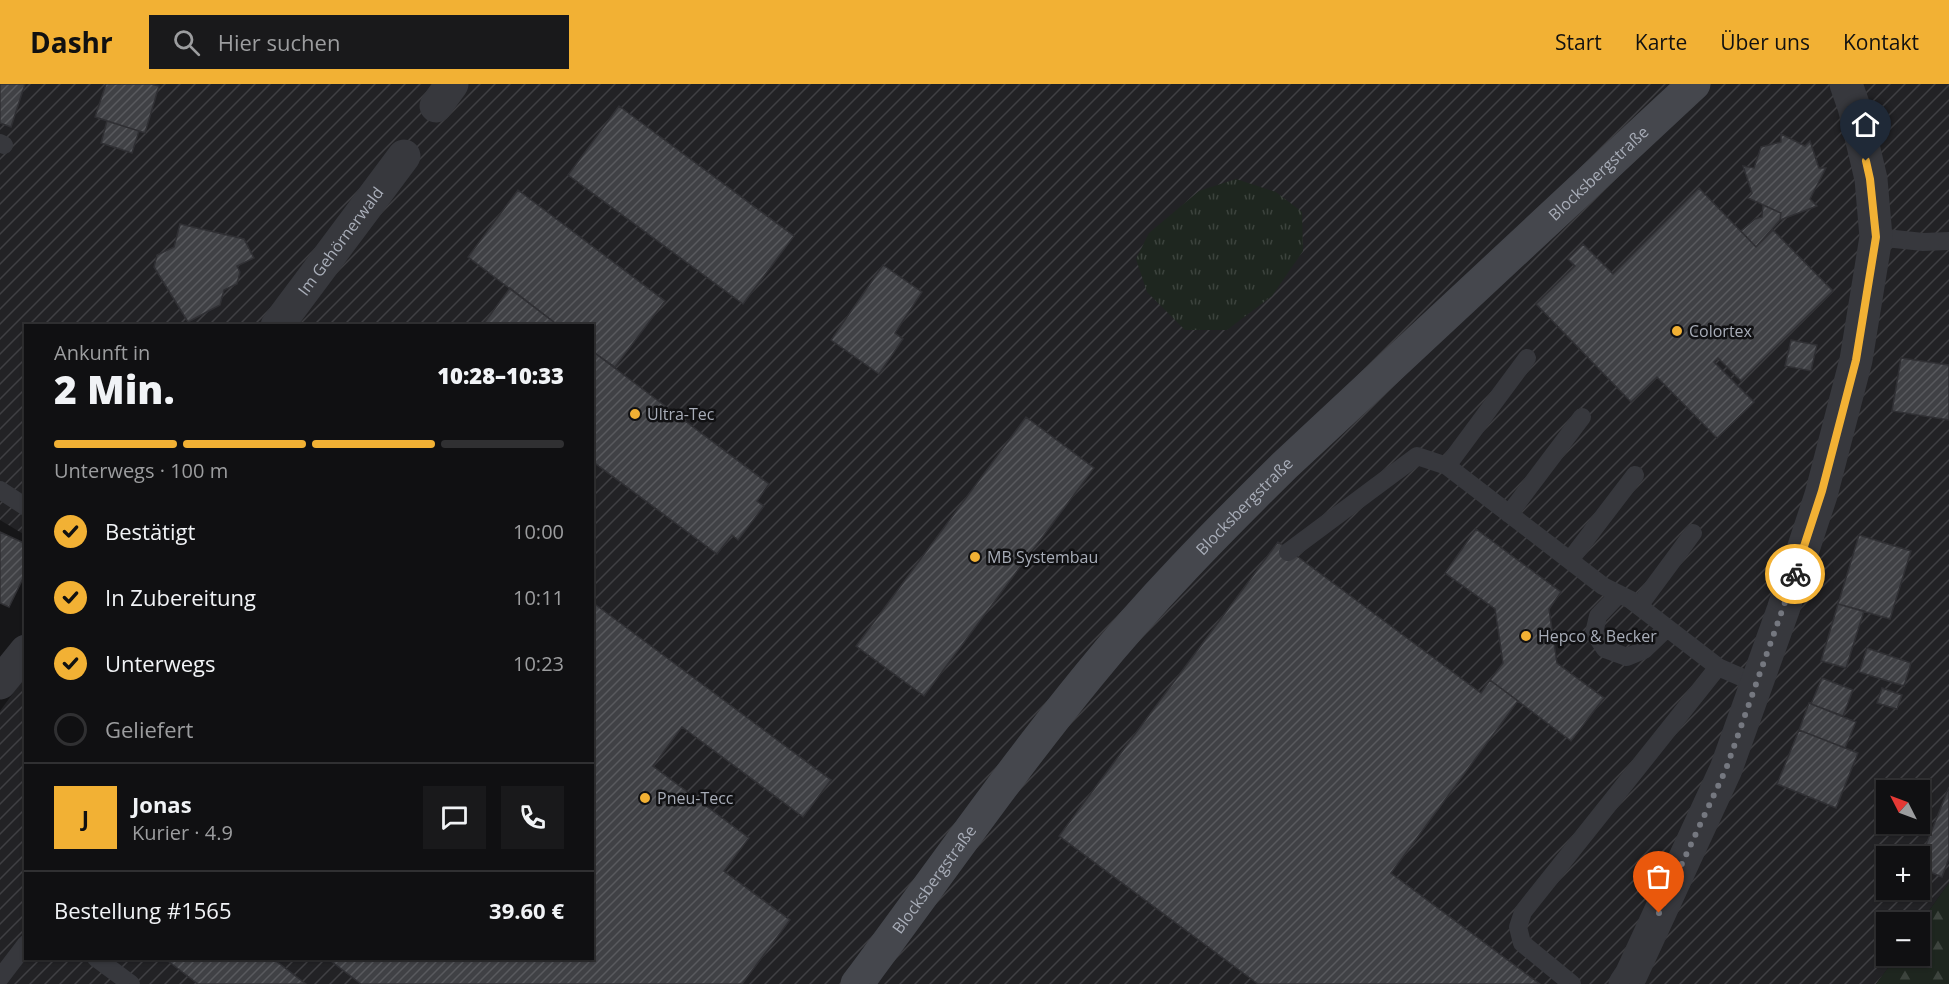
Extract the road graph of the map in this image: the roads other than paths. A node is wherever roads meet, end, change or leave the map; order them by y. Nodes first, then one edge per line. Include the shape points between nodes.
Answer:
1 (1694, 84) edge
2 (1846, 84) edge
3 (404, 156) dead end
4 (1876, 237) junction
5 (1949, 241) edge
6 (278, 324) edge
7 (1527, 358) dead end
8 (1582, 417) dead end
9 (1447, 466) junction
10 (1635, 475) dead end
11 (0, 490) edge
12 (24, 506) edge
13 (1509, 514) junction
14 (1693, 533) dead end
15 (1288, 552) dead end
16 (1570, 560) junction
17 (1619, 594) junction
18 (1639, 606) junction
19 (1667, 628) junction
20 (24, 653) edge
21 (1718, 667) junction
22 (0, 683) edge
23 (1757, 684) junction
24 (24, 947) edge
25 (99, 960) edge
26 (0, 978) edge
27 (131, 984) edge
28 (857, 984) edge
29 (1572, 984) edge
30 (1625, 984) edge

1 - 28 main road, Blocksbergstraße via 1284,466 1151,603 1024,756
2 - 4 street via 1870,179
3 - 6 street, Im Gehörnerwald
4 - 5 lane
4 - 23 street via 1856,360 1822,491
7 - 9 lane
8 - 13 lane
9 - 13 lane
9 - 15 lane via 1417,456
10 - 16 lane
11 - 12 lane
13 - 16 lane
14 - 18 lane
16 - 17 lane
17 - 18 lane
17 - 19 lane via 1598,616 1594,633 1605,649 1627,657 1644,651
18 - 19 lane
19 - 21 lane
20 - 22 street
21 - 23 lane
21 - 29 lane via 1523,912 1518,927 1522,943
23 - 30 street via 1726,769
24 - 26 lane
25 - 27 lane

